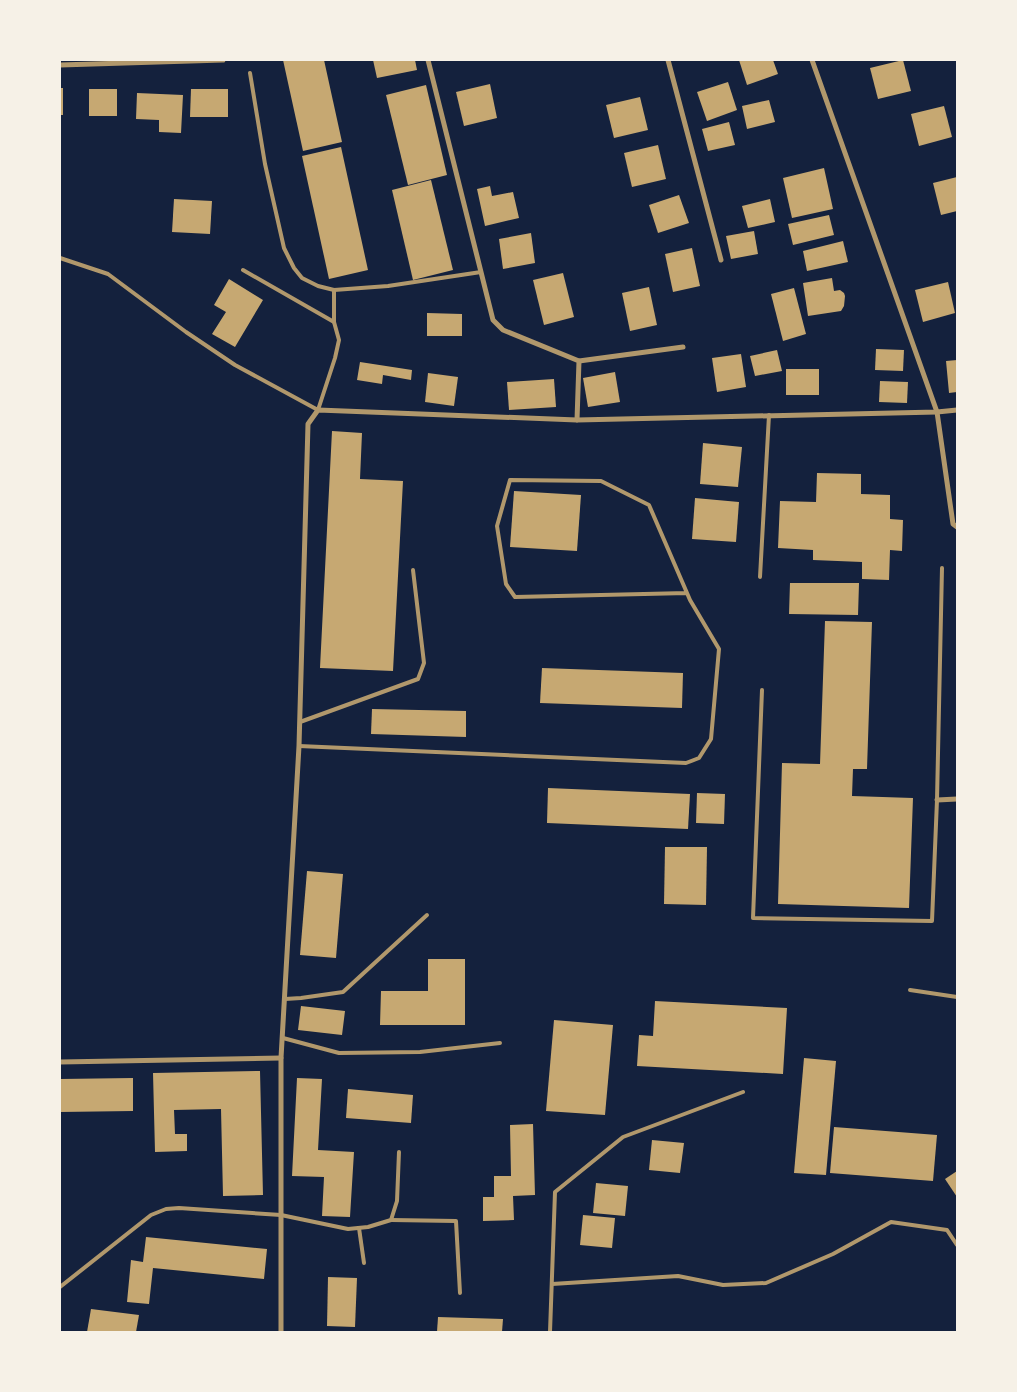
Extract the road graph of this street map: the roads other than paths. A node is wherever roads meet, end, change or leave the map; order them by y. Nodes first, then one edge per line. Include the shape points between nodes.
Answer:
1 (223, 60) edge
2 (428, 60) edge
3 (668, 60) edge
4 (812, 60) edge
5 (60, 65) edge
6 (250, 74) dead end
7 (60, 258) edge
8 (721, 260) dead end
9 (242, 270) dead end
10 (481, 272) junction
11 (334, 290) junction
12 (334, 322) junction
13 (683, 347) dead end
14 (579, 361) junction
15 (318, 410) junction
16 (957, 410) edge
17 (937, 412) junction
18 (769, 415) junction
19 (577, 420) junction
20 (957, 528) edge
21 (942, 568) dead end
22 (413, 570) dead end
23 (760, 577) dead end
24 (687, 593) junction
25 (762, 690) dead end
26 (300, 722) junction
27 (299, 746) junction
28 (957, 799) edge
29 (937, 800) junction
30 (427, 914) dead end
31 (910, 990) dead end
32 (957, 997) edge
33 (285, 999) junction
34 (283, 1038) junction
35 (500, 1043) dead end
36 (281, 1058) junction
37 (60, 1062) edge
38 (743, 1092) dead end
39 (399, 1152) dead end
40 (281, 1215) junction
41 (391, 1220) junction
42 (359, 1228) junction
43 (957, 1245) edge
44 (364, 1264) dead end
45 (552, 1284) junction
46 (60, 1287) edge
47 (460, 1293) dead end
48 (281, 1332) edge
49 (550, 1332) edge

1 - 5 street
2 - 10 street
3 - 8 street
4 - 17 street
6 - 11 lane via 265,164 284,248 302,278
7 - 15 lane via 108,274 235,365
9 - 12 lane
10 - 11 lane via 407,284
10 - 14 street via 493,320 503,330
11 - 12 lane
12 - 15 lane via 339,340
13 - 14 street
14 - 19 street
15 - 19 street
15 - 26 street via 308,424
16 - 17 street
17 - 18 street
17 - 20 street via 953,524
18 - 19 street
18 - 23 lane
21 - 29 lane
22 - 26 lane via 424,663 418,680
24 - 24 lane via 649,505 601,481 510,480 497,526 506,584 515,597
24 - 27 lane via 719,649 711,739 699,758 686,763
25 - 29 lane via 753,918 932,921
26 - 27 street
27 - 33 street
28 - 29 street
30 - 33 lane via 343,992
31 - 32 lane
33 - 34 street
34 - 35 lane via 339,1053 420,1052
34 - 36 street
36 - 37 street
36 - 40 street
38 - 45 lane via 623,1137 555,1192
39 - 41 lane via 397,1201
40 - 42 lane via 348,1229
40 - 46 lane via 166,1209 150,1215
40 - 48 street
41 - 42 lane
41 - 47 lane via 456,1221
42 - 44 lane
43 - 45 lane via 947,1230 891,1222 833,1254 766,1283 723,1285 678,1276
45 - 49 lane

